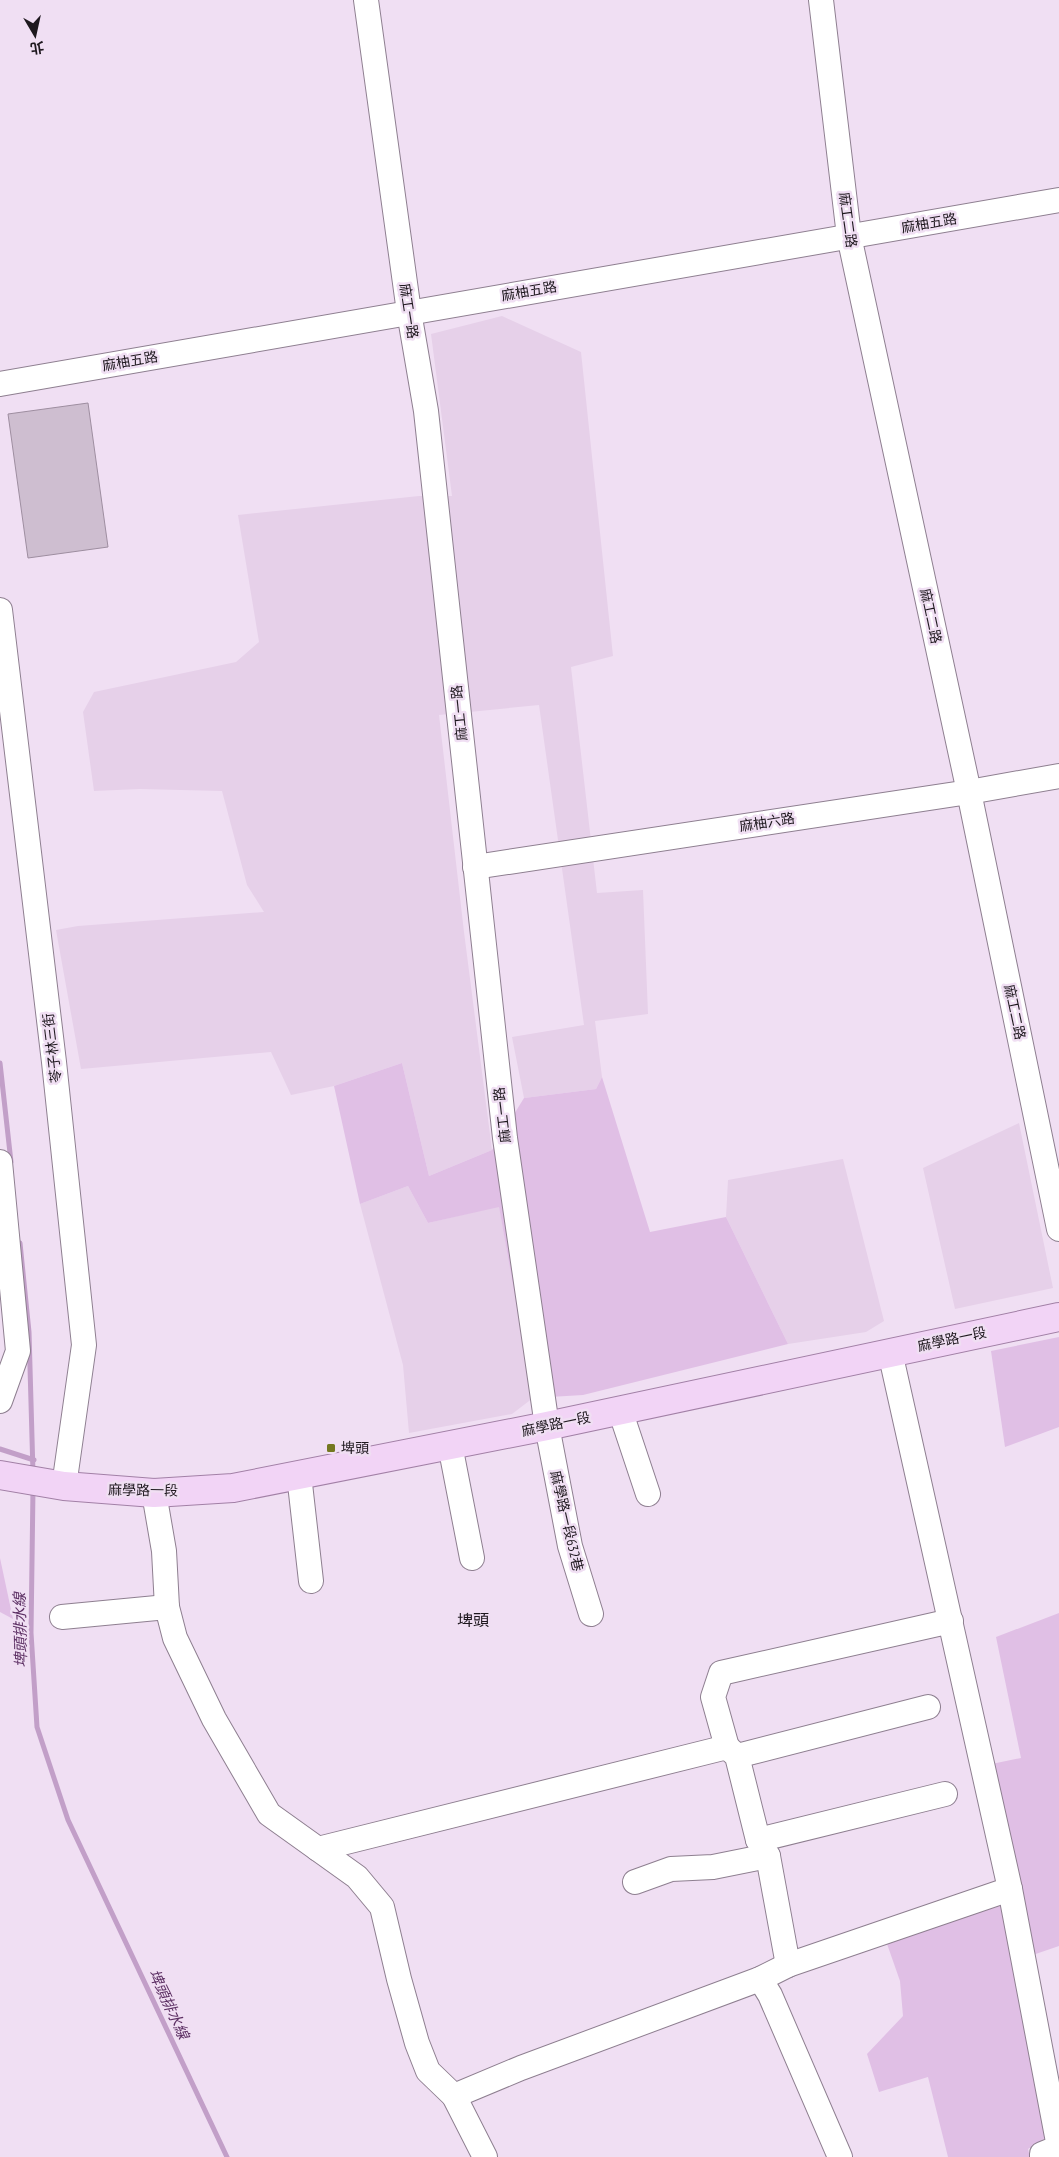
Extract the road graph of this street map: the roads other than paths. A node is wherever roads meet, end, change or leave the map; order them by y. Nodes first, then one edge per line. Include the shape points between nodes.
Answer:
1 (366, 0) edge
2 (821, 0) edge
3 (1059, 200) edge
4 (849, 236) junction
5 (409, 312) junction
6 (0, 384) edge
7 (0, 610) edge
8 (1059, 776) edge
9 (970, 792) junction
10 (475, 867) junction
11 (0, 1162) edge
12 (1059, 1229) edge
13 (1059, 1317) edge
14 (890, 1352) junction
15 (0, 1401) edge
16 (620, 1410) junction
17 (547, 1426) junction
18 (450, 1445) junction
19 (0, 1475) edge
20 (299, 1475) junction
21 (57, 1486) junction
22 (154, 1493) junction
23 (648, 1494) dead end
24 (472, 1558) dead end
25 (311, 1581) dead end
26 (167, 1607) junction
27 (591, 1614) dead end
28 (62, 1617) dead end
29 (951, 1622) junction
30 (928, 1707) dead end
31 (732, 1751) junction
32 (945, 1794) dead end
33 (318, 1848) junction
34 (763, 1848) junction
35 (635, 1882) dead end
36 (1010, 1889) junction
37 (788, 1965) junction
38 (760, 1979) junction
39 (454, 2096) junction
40 (1047, 2152) edge
41 (485, 2157) edge
42 (840, 2157) edge

1 - 5 street, 麻工一路
2 - 4 street, 麻工二路
3 - 4 street, 麻柚五路
4 - 5 street, 麻柚五路
4 - 9 street, 麻工二路
5 - 6 street, 麻柚五路
5 - 10 street, 麻工一路 via 426,411
7 - 21 street, 苓子林三街 via 84,1344
8 - 9 street, 麻柚六路
9 - 10 street, 麻柚六路
9 - 12 street, 麻工二路
10 - 17 street, 麻工一路 via 505,1138
11 - 15 street via 18,1351
13 - 14 main road, 麻學路一段
14 - 16 main road, 麻學路一段
14 - 29 street
16 - 17 main road, 麻學路一段
16 - 23 street
17 - 18 main road, 麻學路一段
17 - 27 street, 麻學路一段632巷 via 570,1546
18 - 20 main road, 麻學路一段
18 - 24 street
19 - 21 main road, 麻學路一段
20 - 22 main road, 麻學路一段 via 233,1488
20 - 25 street
21 - 22 main road, 麻學路一段
22 - 26 street via 164,1551
26 - 28 street
26 - 33 street via 175,1638 214,1719 269,1814
29 - 31 street via 721,1673 713,1698
29 - 36 street
30 - 31 street
31 - 33 street
31 - 34 street
32 - 34 street
33 - 39 street via 357,1877 382,1907 417,2043 428,2071
34 - 35 street via 713,1866 671,1869
34 - 37 street
36 - 37 street
36 - 40 street
37 - 38 street
38 - 39 street
38 - 42 street via 770,1995
39 - 41 street

